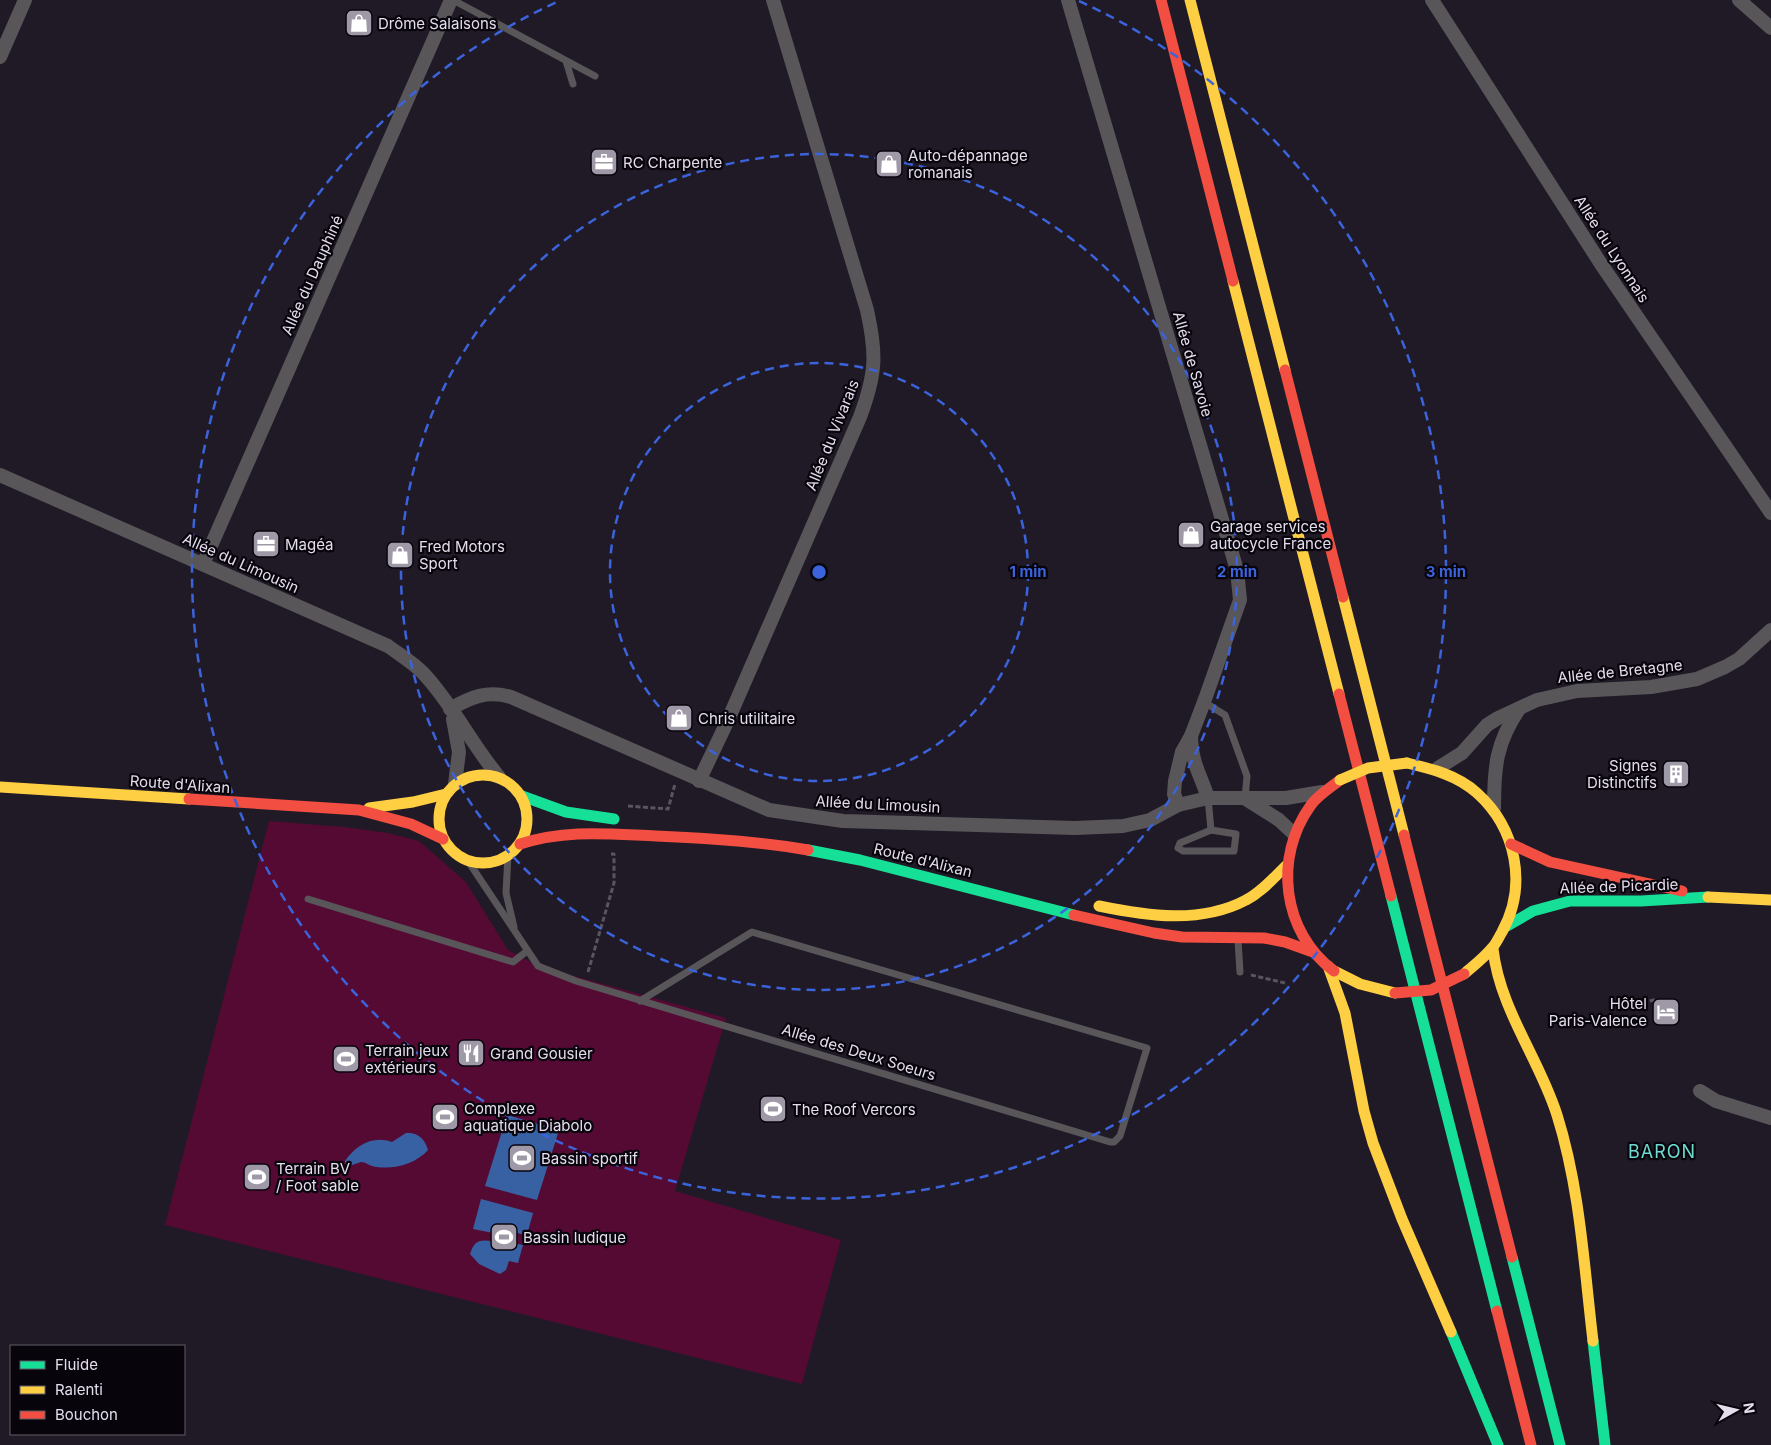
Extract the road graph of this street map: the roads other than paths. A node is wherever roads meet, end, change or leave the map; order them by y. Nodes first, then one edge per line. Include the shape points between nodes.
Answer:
1 (26, 0) edge
2 (452, 0) edge
3 (773, 0) edge
4 (1068, 0) edge
5 (1161, 0) edge
6 (1190, 0) edge
7 (1432, 0) edge
8 (1739, 0) edge
9 (1771, 28) edge
10 (0, 57) edge
11 (566, 61) junction
12 (595, 76) dead end
13 (573, 84) dead end
14 (0, 475) edge
15 (1771, 513) edge
16 (203, 564) junction
17 (1771, 630) edge
18 (1204, 702) junction
19 (450, 709) junction
20 (1519, 709) junction
21 (1191, 736) junction
22 (1438, 768) junction
23 (499, 777) junction
24 (699, 781) junction
25 (0, 787) edge
26 (450, 789) junction
27 (1325, 791) junction
28 (522, 796) junction
29 (1208, 798) junction
30 (1245, 798) junction
31 (1178, 805) junction
32 (1494, 808) junction
33 (358, 810) junction
34 (624, 819) dead end
35 (1210, 830) junction
36 (1294, 834) junction
37 (444, 839) junction
38 (520, 844) junction
39 (1511, 844) junction
40 (508, 855) junction
41 (468, 861) junction
42 (1287, 865) junction
43 (1708, 897) junction
44 (308, 899) dead end
45 (1771, 900) edge
46 (1083, 902) dead end
47 (1507, 926) junction
48 (517, 934) junction
49 (1238, 938) junction
50 (1493, 949) junction
51 (527, 951) junction
52 (1313, 952) junction
53 (1328, 966) junction
54 (1240, 972) road end
55 (640, 1000) junction
56 (1700, 1091) dead end
57 (1771, 1118) edge
58 (1498, 1445) edge
59 (1531, 1445) edge
60 (1560, 1445) edge
61 (1605, 1445) edge

1 - 10 street
2 - 11 lane
2 - 16 street, Allée du Dauphiné
3 - 24 street, Allée du Vivarais via 867,310 874,344 874,369 860,417
4 - 18 street, Allée de Savoie via 1237,570 1240,600
5 - 59 main road
6 - 60 main road
7 - 15 street, Allée du Lyonnais via 1601,264
8 - 9 street
11 - 12 lane
11 - 13 lane
14 - 16 street, Allée du Limousin
16 - 19 street, Allée du Limousin via 388,646 423,673
17 - 20 street, Allée de Bretagne via 1732,663 1697,679 1651,687 1558,694
18 - 21 street, Allée de Savoie
18 - 30 lane via 1225,715 1248,776
19 - 23 street, Allée du Limousin
19 - 24 street, Allée du Limousin via 480,694 491,692 511,697
19 - 26 street, Allée du Limousin via 459,752
20 - 22 street, Allée de Bretagne via 1487,725 1462,752
20 - 32 street via 1498,752 1494,772
21 - 29 street, Allée de Savoie via 1196,772
21 - 31 street, Allée de Savoie via 1182,752 1175,781 1174,794
22 - 27 main road, bridge via 1407,763 1368,768 1340,780
22 - 32 main road via 1470,786
23 - 26 main road, Route d'Alixan via 476,774
23 - 28 main road
24 - 31 street, Allée du Limousin via 769,810 843,821 1075,828 1123,826 1150,820
25 - 33 main road, Route d'Alixan
26 - 33 main road, Route d'Alixan via 413,802
26 - 37 main road, Route d'Alixan via 438,816
27 - 30 street, Allée du Limousin via 1286,798
27 - 36 main road via 1312,804
28 - 34 main road via 559,812
28 - 38 main road, Route d'Alixan via 528,820
29 - 30 street, Allée du Limousin
29 - 31 street, Allée du Limousin
29 - 35 lane
30 - 36 street
32 - 39 main road
33 - 37 main road, Route d'Alixan via 411,824
35 - 35 lane via 1180,843 1178,848 1183,851 1234,851 1236,834
36 - 42 main road
37 - 41 main road, Route d'Alixan via 458,856
38 - 40 main road, Route d'Alixan
38 - 49 main road, Route d'Alixan via 575,832 705,838 789,847 860,860 1103,922 1182,937
39 - 43 main road, Allée de Picardie via 1537,857 1572,868
39 - 47 main road via 1516,886
40 - 41 main road, Route d'Alixan via 489,863
40 - 48 lane, Allée des Deux Soeurs via 506,893
41 - 48 lane, Allée des Deux Soeurs
42 - 46 main road via 1254,895 1217,910 1161,914 1112,909
42 - 52 main road via 1288,897 1293,914
43 - 45 main road, Allée de Picardie
43 - 47 main road, Allée de Picardie via 1562,902 1533,911
44 - 51 lane via 513,962
47 - 50 main road
48 - 51 lane, Allée des Deux Soeurs
49 - 52 main road, Route d'Alixan via 1275,940
49 - 54 lane
50 - 53 main road, bridge via 1452,982 1431,990 1395,993 1378,990 1352,982
50 - 61 main road via 1498,984 1548,1091 1569,1160
51 - 55 lane, Allée des Deux Soeurs via 538,966
52 - 53 main road
53 - 58 main road via 1345,1014 1357,1084 1372,1140 1400,1215
55 - 55 lane, Allée des Deux Soeurs via 1110,1142 1120,1136 1147,1048 752,932
56 - 57 street via 1716,1101

